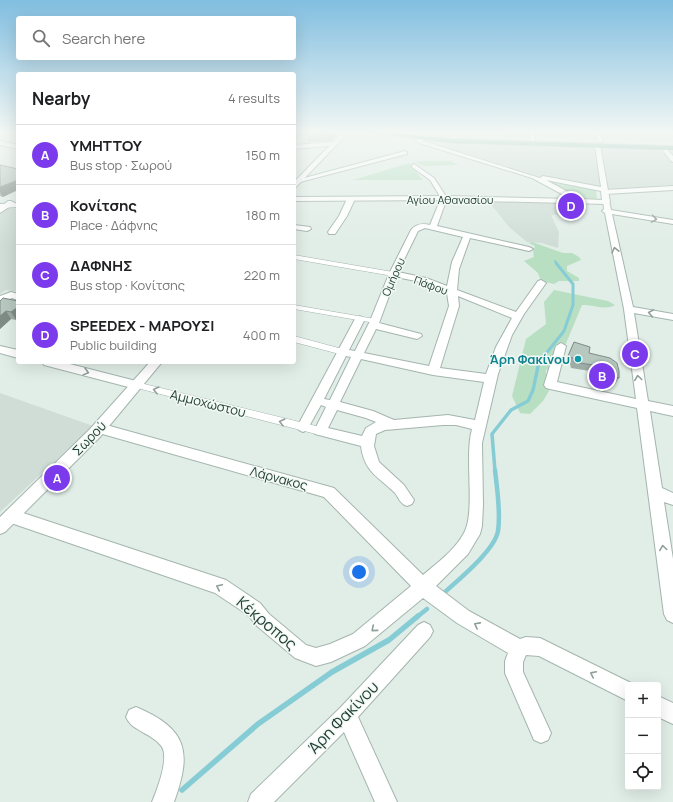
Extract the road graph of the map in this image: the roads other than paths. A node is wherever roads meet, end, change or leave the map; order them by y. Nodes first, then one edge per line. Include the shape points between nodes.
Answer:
1 (334, 170) edge
2 (420, 170) edge
3 (513, 170) edge
4 (602, 170) edge
5 (308, 171) joint
6 (323, 173) junction
7 (534, 177) junction
8 (300, 180) junction
9 (296, 184) edge
10 (673, 188) edge
11 (444, 198) junction
12 (296, 199) edge
13 (352, 199) junction
14 (606, 201) junction
15 (584, 202) junction
16 (0, 204) edge
17 (15, 204) edge
18 (0, 210) edge
19 (673, 222) edge
20 (296, 227) edge
21 (432, 228) junction
22 (307, 229) dead end
23 (332, 232) dead end
24 (467, 236) junction
25 (529, 249) dead end
26 (296, 257) edge
27 (393, 274) junction
28 (541, 283) dead end
29 (452, 292) junction
30 (16, 296) edge
31 (0, 300) edge
32 (296, 307) edge
33 (628, 310) junction
34 (517, 316) junction
35 (673, 317) edge
36 (360, 319) junction
37 (374, 323) junction
38 (417, 336) dead end
39 (296, 340) edge
40 (561, 346) dead end
41 (0, 349) edge
42 (342, 352) junction
43 (16, 353) edge
44 (357, 356) junction
45 (56, 364) edge
46 (154, 364) edge
47 (432, 371) junction
48 (491, 379) junction
49 (136, 385) junction
50 (317, 400) junction
51 (642, 404) junction
52 (333, 405) junction
53 (673, 411) edge
54 (394, 425) junction
55 (478, 425) junction
56 (303, 427) junction
57 (99, 428) junction
58 (320, 431) junction
59 (368, 443) junction
60 (655, 492) junction
61 (673, 498) edge
62 (407, 500) dead end
63 (6, 522) edge
64 (423, 587) junction
65 (673, 614) edge
66 (424, 631) dead end
67 (520, 649) junction
68 (625, 690) edge
69 (661, 708) edge
70 (673, 714) edge
71 (347, 715) junction
72 (136, 717) dead end
73 (541, 733) dead end
74 (163, 802) edge
75 (259, 802) edge
76 (386, 802) edge

1 - 6 street
2 - 11 street via 432,179
3 - 7 street
4 - 14 street
5 - 6 street
5 - 8 street
6 - 8 street
7 - 14 street
7 - 15 street
8 - 9 street
10 - 14 street
11 - 13 street, Αγίου Αθανασίου
11 - 15 street, Αγίου Αθανασίου
11 - 21 street
12 - 13 street, Αγίου Αθανασίου
13 - 23 street
14 - 15 street
14 -> 19 street
33 -> 14 street
16 - 17 street
17 - 18 street
20 - 22 street
21 - 24 street, Ομήρου
21 - 27 street, Ομήρου via 421,226 415,230
24 - 25 street, Ομήρου
24 - 29 street via 457,258
26 - 27 street, Πάφου
27 - 29 street, Πάφου via 423,280
27 - 37 street, Ομήρου
28 - 34 street
29 - 34 street, Πάφου
29 - 47 street via 454,306
30 - 31 street via 11,295
32 - 36 street
35 -> 33 street
51 -> 33 street
34 - 48 street via 500,349
36 - 37 street
36 - 42 street
37 - 38 street
37 - 44 street, Ομήρου
39 - 42 street
40 - 51 street via 550,385
41 - 43 street
42 - 44 street
42 - 50 street
44 - 47 street
44 - 52 street, Ομήρου
45 -> 49 street, Αμμοχώστου
46 - 49 street, Σωρού
47 - 48 street
48 - 55 street
56 -> 49 street, Αμμοχώστου
49 - 57 street, Σωρού
50 - 52 street
50 - 56 street
51 - 53 street
51 - 60 street
52 - 54 street via 369,414
52 - 58 street, Ομήρου
54 - 55 street via 448,420
54 - 59 street via 381,426 370,432
55 - 64 street via 474,470 476,520 472,534 460,552
56 - 58 street, Αμμοχώστου
57 - 63 street, Σωρού
57 - 64 street, Λάρνακος via 329,492
58 - 59 street, Αμμοχώστου
59 - 62 street via 371,460 377,470 402,490
60 - 61 street
65 -> 60 street
64 -> 63 street, Κέκροπος via 359,640 316,657 302,652 263,620 254,609 220,586
67 -> 64 street via 462,617
66 - 71 street, Άρη Φακίνου
68 -> 67 street via 540,647 526,646
67 - 73 street via 514,661 514,673
69 - 70 street
71 - 75 street, Άρη Φακίνου
71 - 76 street
72 - 74 street via 162,733 171,743 172,776

